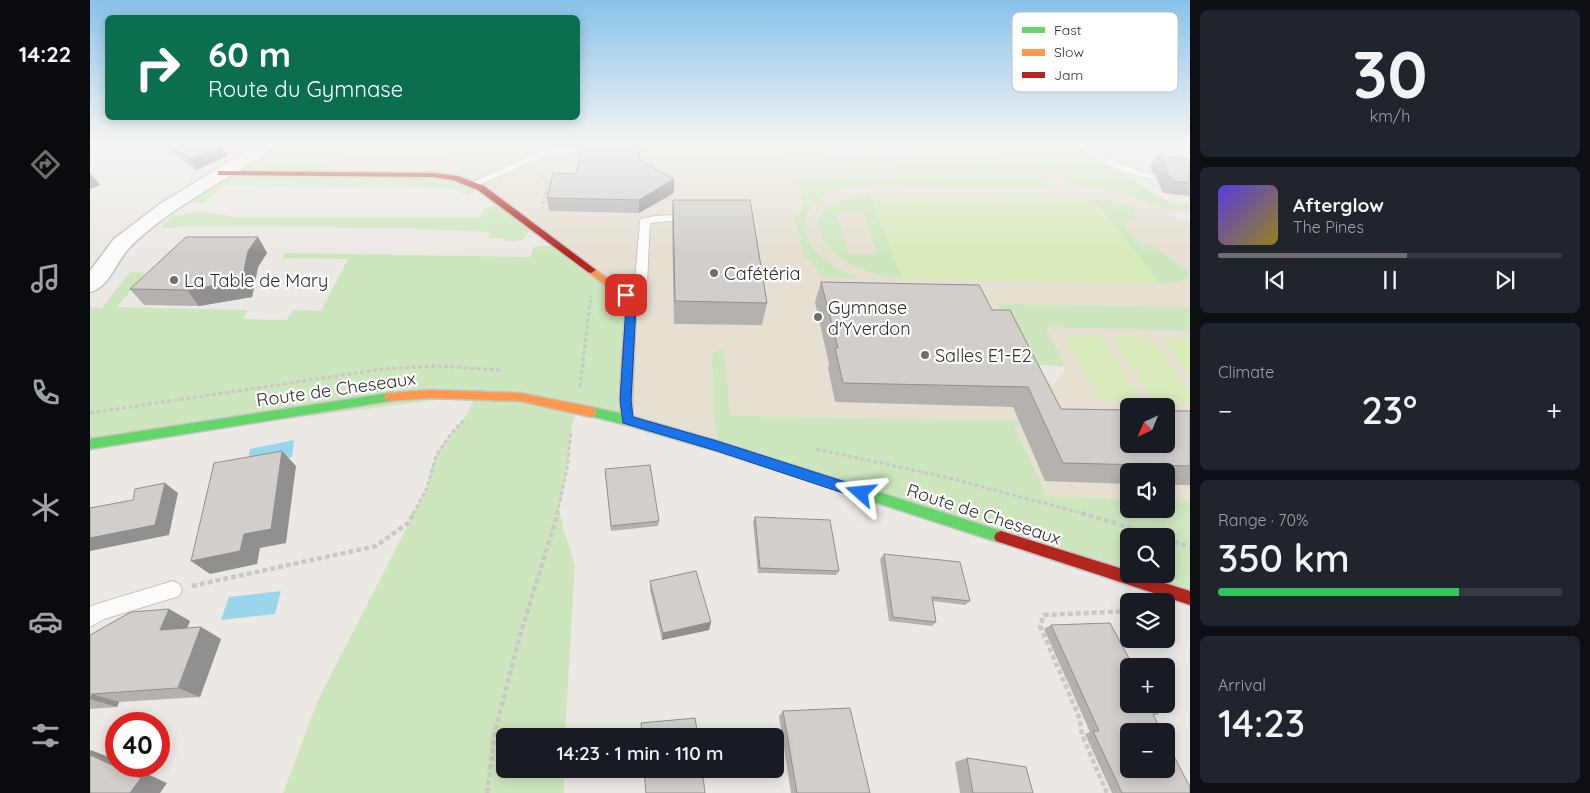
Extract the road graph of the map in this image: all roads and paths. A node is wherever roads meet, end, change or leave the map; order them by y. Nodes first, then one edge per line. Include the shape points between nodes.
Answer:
1 (210, 181) edge
2 (460, 181) edge
3 (481, 181) edge
4 (548, 181) edge
5 (474, 184) junction
6 (677, 218) edge
7 (523, 220) junction
8 (99, 261) edge
9 (609, 282) junction
10 (90, 284) edge
11 (626, 295) junction
12 (580, 394) dead end
13 (475, 395) junction
14 (627, 420) junction
15 (572, 426) dead end
16 (90, 444) edge
17 (1175, 542) edge
18 (1190, 547) edge
19 (173, 590) joint
20 (1190, 598) edge
21 (1120, 611) edge
22 (90, 618) edge
23 (487, 793) edge
24 (1108, 793) edge

1 - 8 street via 167,208
2 - 5 street
3 - 5 lane
4 - 7 path via 542,210
5 - 7 street
6 - 11 lane via 645,222 642,282
7 - 9 street
8 - 10 street
9 - 11 street
9 - 12 path via 592,292
11 - 14 street via 631,306
13 - 14 street, Route de Cheseaux via 520,398
13 - 16 street, Route de Cheseaux via 382,397
13 - 19 path via 466,418 436,456 427,488 408,523 376,546
14 - 20 street, Route de Cheseaux
15 - 23 path via 559,509 520,632 495,731
17 - 18 path
19 - 22 lane via 100,611
21 - 24 path via 1044,615 1040,626

